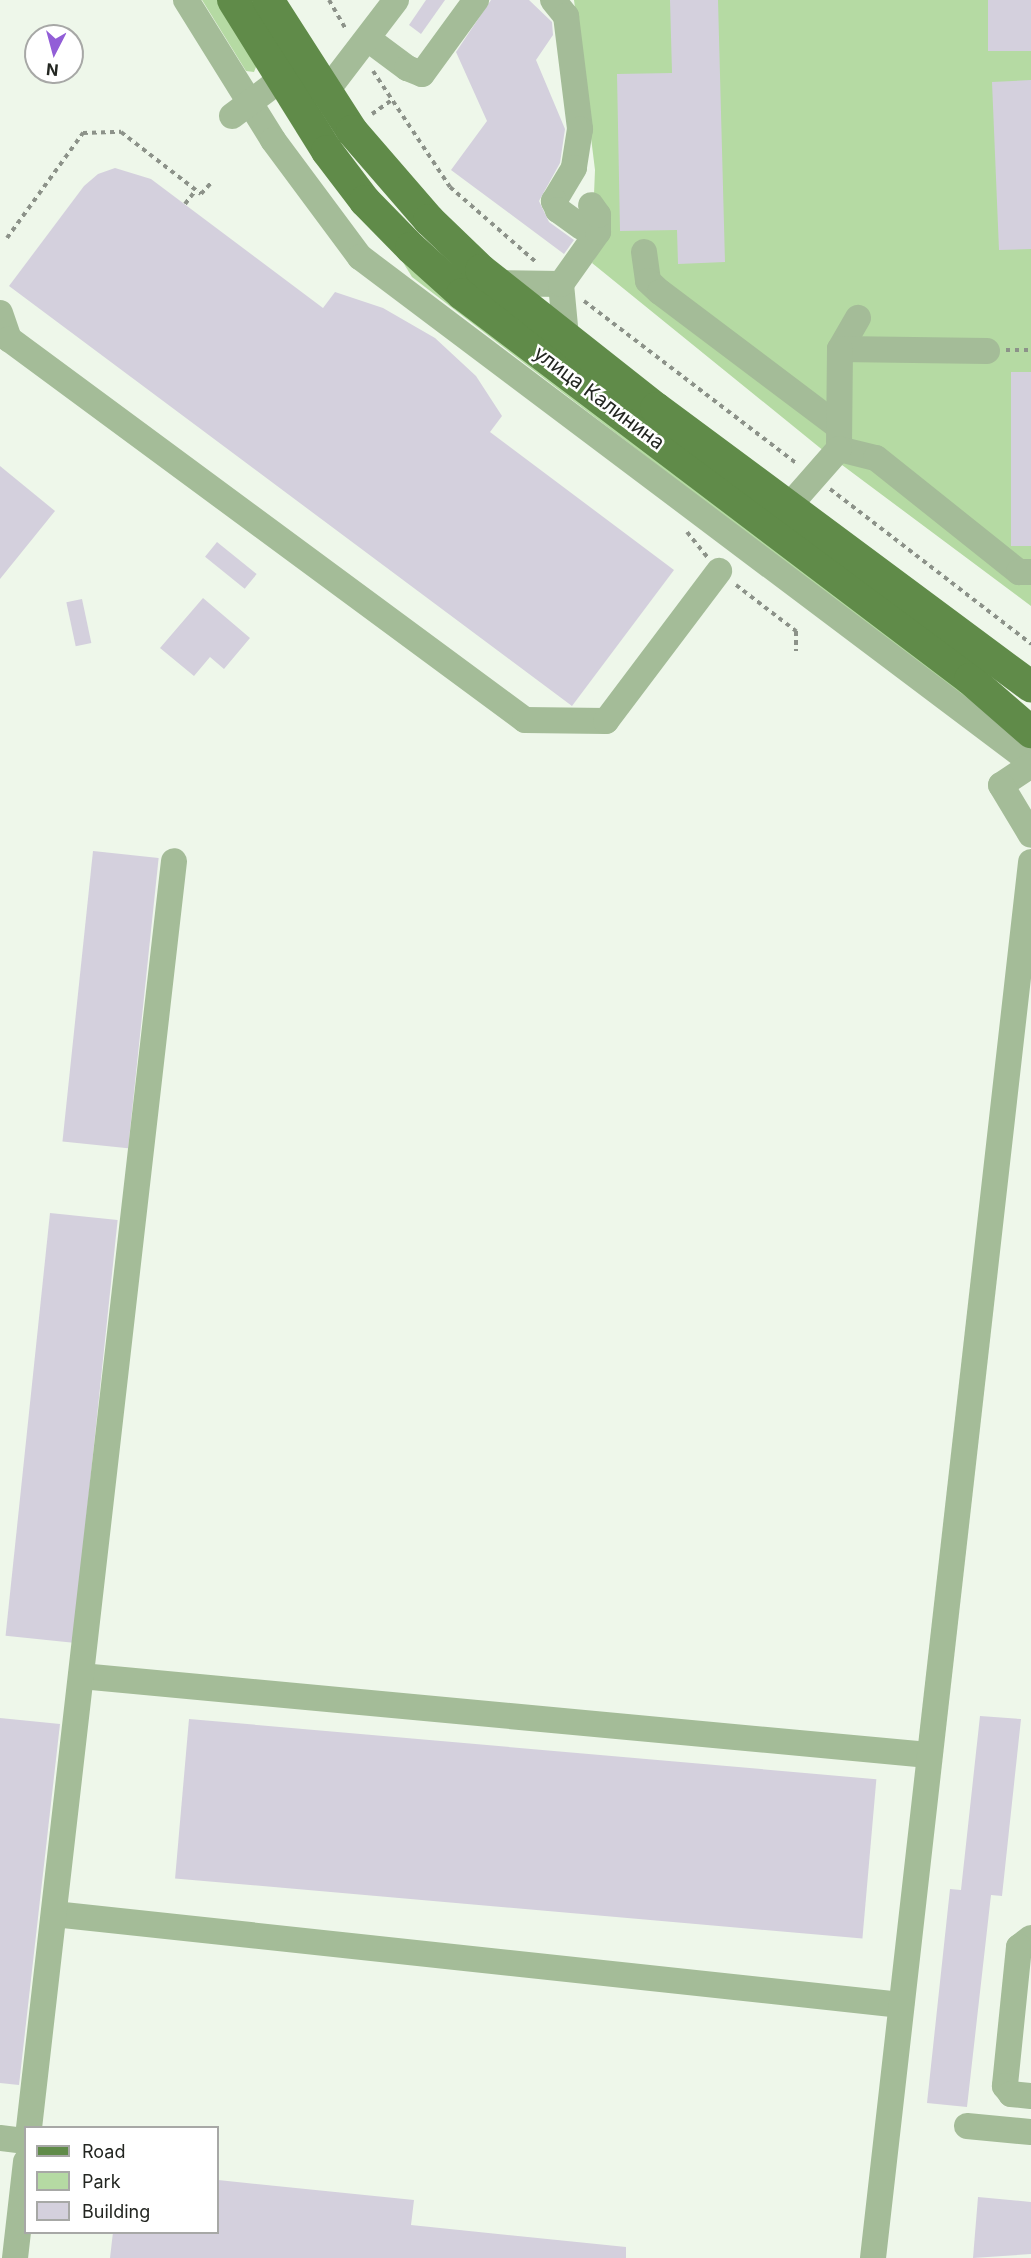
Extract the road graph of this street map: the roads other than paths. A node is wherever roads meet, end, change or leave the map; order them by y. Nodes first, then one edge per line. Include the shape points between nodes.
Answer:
1 (186, 0) edge
2 (232, 0) edge
3 (396, 0) edge
4 (476, 0) edge
5 (553, 0) edge
6 (274, 2) edge
7 (362, 46) junction
8 (280, 80) junction
9 (326, 93) junction
10 (240, 109) junction
11 (644, 252) dead end
12 (498, 283) junction
13 (562, 284) junction
14 (0, 313) edge
15 (858, 318) dead end
16 (5, 335) edge
17 (566, 337) junction
18 (840, 349) junction
19 (987, 351) dead end
20 (839, 438) junction
21 (788, 507) junction
22 (719, 572) dead end
23 (1031, 572) edge
24 (1031, 687) edge
25 (1031, 732) edge
26 (1031, 763) edge
27 (1031, 835) edge
28 (174, 861) dead end
29 (1031, 862) edge
30 (81, 1676) junction
31 (927, 1755) junction
32 (54, 1914) junction
33 (1031, 1938) edge
34 (901, 2004) junction
35 (1031, 2096) edge
36 (29, 2126) edge
37 (967, 2126) dead end
38 (1031, 2132) edge
39 (0, 2138) edge
40 (24, 2141) edge
41 (24, 2179) edge
42 (15, 2258) edge
43 (873, 2258) edge

1 - 10 street
2 - 8 main road, улица Калинина
3 - 7 street
4 - 7 street via 422,74
5 - 13 street via 566,16 580,129 574,168 554,201 558,210 598,215 598,232
6 - 9 main road, улица Калинина
7 - 9 street
8 - 10 street
8 - 25 main road, улица Калинина via 365,201 462,294 970,680
9 - 12 main road, улица Калинина via 390,178
10 - 26 street via 360,256
11 - 20 street via 648,281
12 - 13 street
12 - 17 main road, улица Калинина
13 - 17 street
14 - 16 street
15 - 18 street
16 - 22 street via 525,720 606,721
17 - 21 main road, улица Калинина
18 - 19 street
18 - 20 street
20 - 21 street
20 - 23 street via 876,458 1019,572
21 - 24 main road, улица Калинина
26 - 27 street via 1000,785
28 - 30 street
29 - 31 street
30 - 31 street
30 - 32 street
31 - 34 street
32 - 34 street
32 - 36 street
33 - 35 street via 1019,1947 1005,2086 1011,2094
34 - 43 street
37 - 38 street
39 - 40 street
41 - 42 street

